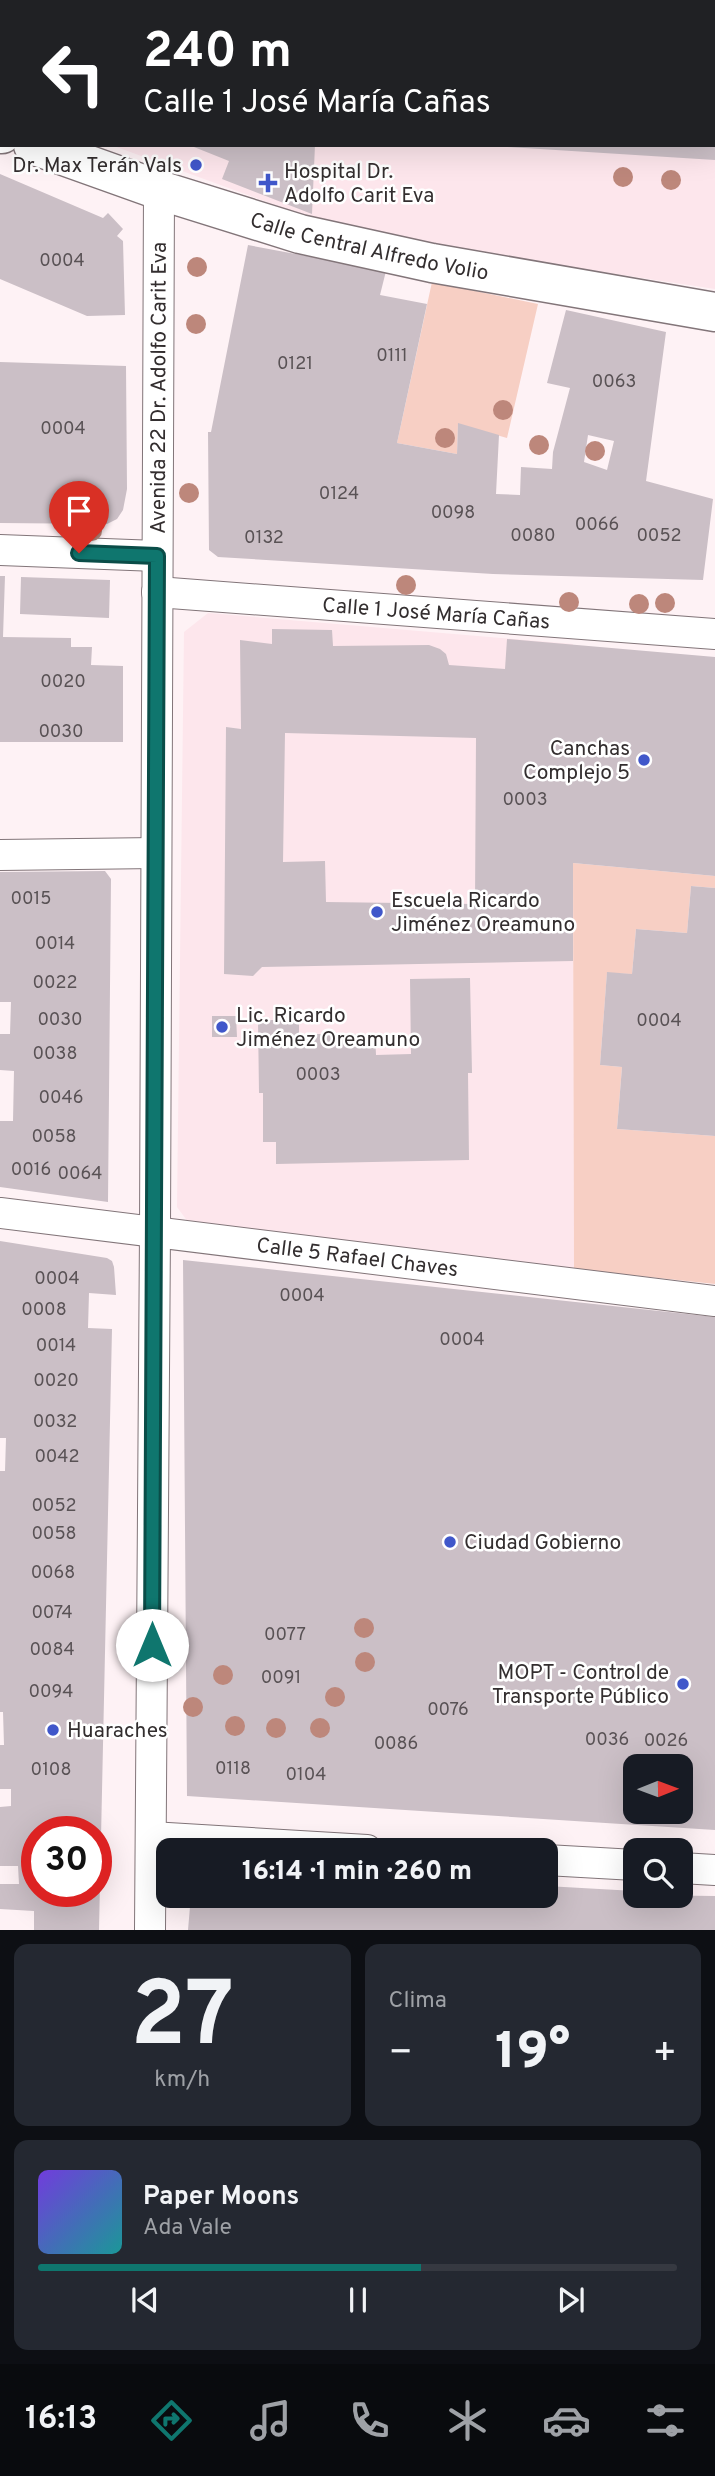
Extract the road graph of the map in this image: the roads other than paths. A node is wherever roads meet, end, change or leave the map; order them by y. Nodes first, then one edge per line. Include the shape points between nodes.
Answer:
1 (39, 147) edge
2 (159, 190) junction
3 (715, 312) edge
4 (0, 550) edge
5 (157, 556) junction
6 (158, 592) junction
7 (715, 634) edge
8 (156, 853) junction
9 (0, 855) edge
10 (0, 1213) edge
11 (155, 1232) junction
12 (715, 1301) edge
13 (151, 1837) junction
14 (168, 1838) edge
15 (558, 1861) edge
16 (623, 1864) edge
17 (693, 1869) edge
18 (715, 1870) edge
19 (150, 1930) edge

1 - 2 main road, Calle Central Alfredo Volio
2 - 3 main road, Calle Central Alfredo Volio via 300,234 432,263
2 - 5 street, Avenida 22 Dr. Adolfo Carit Eva
4 - 5 street
5 - 6 street, Avenida 22 Dr. Adolfo Carit Eva
6 - 7 street, Calle 1 José María Cañas
6 - 8 street, Avenida 22 Dr. Adolfo Carit Eva
8 - 9 street
8 - 11 street, Avenida 22 Dr. Adolfo Carit Eva
10 - 11 street, Calle 5 Rafael Chaves
11 - 12 street, Calle 5 Rafael Chaves
11 - 13 street, Avenida 22 Dr. Adolfo Carit Eva
13 - 14 street
13 - 19 street, Avenida 22 Dr. Adolfo Carit Eva
15 - 16 street
17 - 18 street

